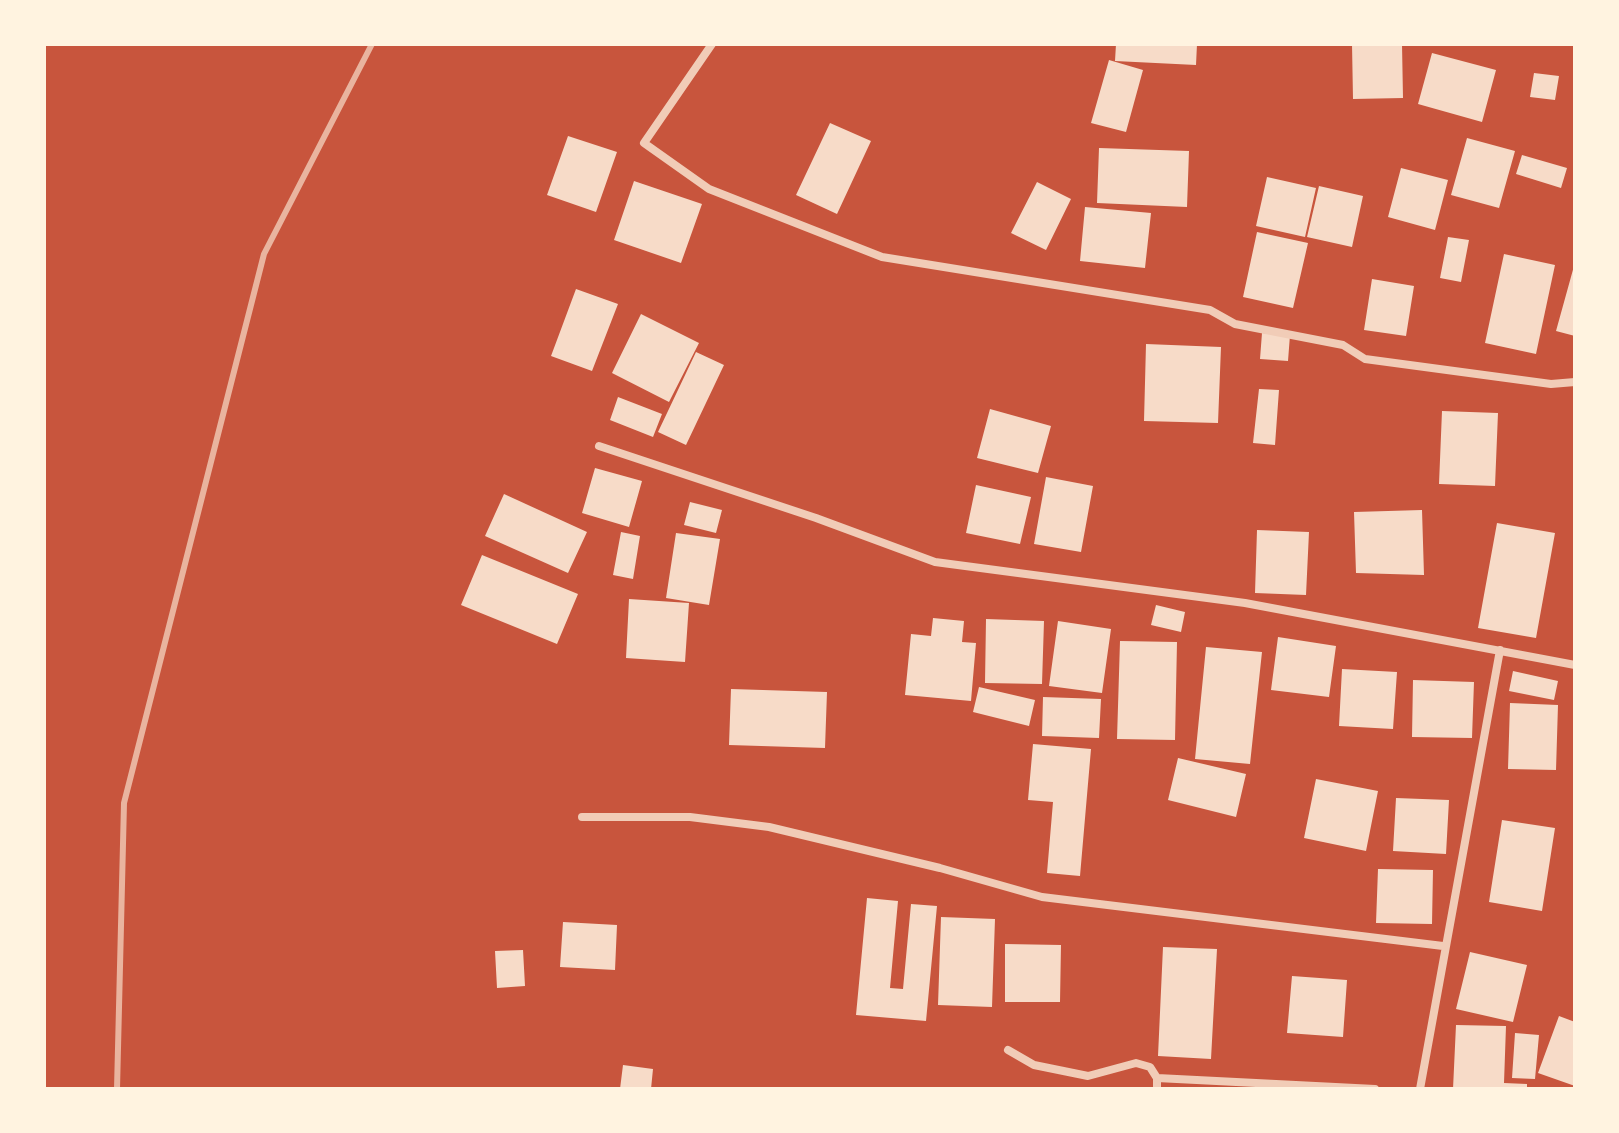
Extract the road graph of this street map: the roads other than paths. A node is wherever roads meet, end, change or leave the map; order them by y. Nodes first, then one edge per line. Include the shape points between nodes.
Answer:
1 (712, 44) edge
2 (1575, 382) edge
3 (599, 446) dead end
4 (1500, 650) junction
5 (1575, 665) edge
6 (582, 817) dead end
7 (1443, 946) junction
8 (1008, 1050) dead end
9 (1157, 1078) junction
10 (1157, 1089) edge
11 (1375, 1089) edge
12 (1420, 1089) edge

1 - 2 street via 644,143 709,189 882,257 1210,310 1235,324 1343,345 1365,359 1551,384
3 - 4 street via 935,562 1245,603
4 - 5 street
4 - 7 street
6 - 7 street via 690,817 769,827 1042,897
7 - 12 street
8 - 9 street via 1034,1065 1065,1073 1088,1076 1136,1063 1150,1067
9 - 10 street
9 - 11 street

